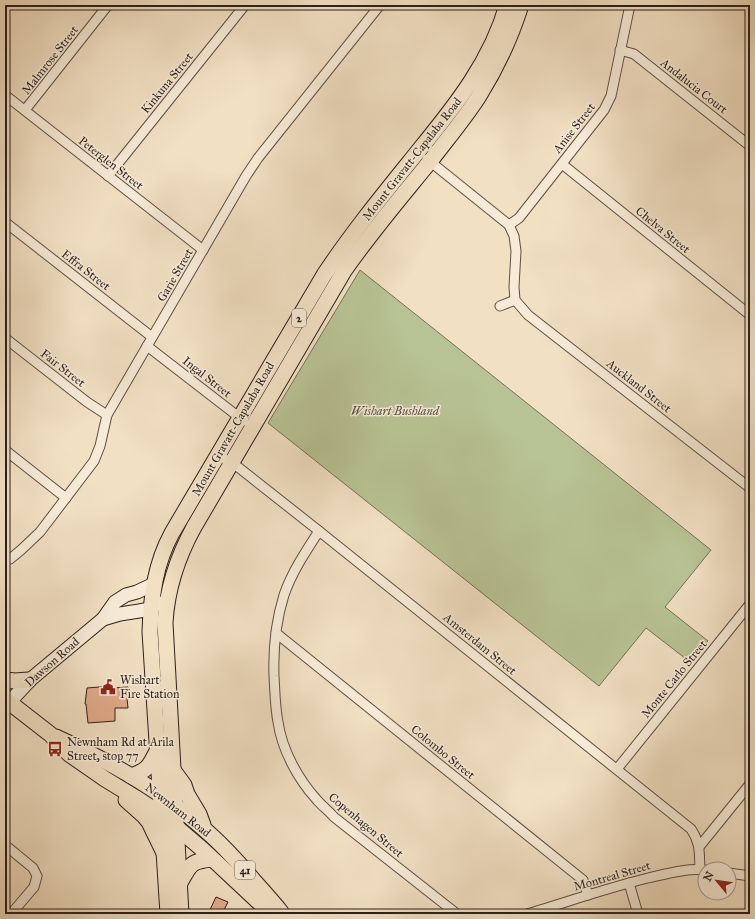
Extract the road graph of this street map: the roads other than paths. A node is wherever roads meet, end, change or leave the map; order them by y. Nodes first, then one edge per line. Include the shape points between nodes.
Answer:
1 (108, 5) edge
2 (245, 5) edge
3 (380, 5) edge
4 (507, 5) edge
5 (521, 5) edge
6 (630, 5) edge
7 (620, 50) junction
8 (5, 95) edge
9 (25, 110) junction
10 (750, 146) edge
11 (418, 152) junction
12 (430, 161) junction
13 (562, 164) junction
14 (108, 176) junction
15 (5, 222) edge
16 (510, 225) junction
17 (203, 250) junction
18 (515, 300) junction
19 (500, 306) dead end
20 (750, 315) edge
21 (152, 337) junction
22 (5, 338) edge
23 (147, 346) junction
24 (107, 415) junction
25 (239, 418) junction
26 (252, 428) junction
27 (5, 450) edge
28 (218, 455) junction
29 (231, 463) junction
30 (750, 488) edge
31 (66, 498) junction
32 (319, 530) junction
33 (5, 561) edge
34 (154, 584) junction
35 (169, 591) junction
36 (750, 604) edge
37 (150, 609) junction
38 (103, 619) junction
39 (276, 633) junction
40 (5, 680) edge
41 (29, 680) junction
42 (6, 703) edge
43 (50, 734) junction
44 (157, 751) junction
45 (173, 770) junction
46 (617, 770) junction
47 (131, 776) junction
48 (105, 779) junction
49 (750, 784) edge
50 (159, 794) junction
51 (174, 805) junction
52 (161, 814) junction
53 (176, 827) junction
54 (205, 829) junction
55 (5, 845) edge
56 (699, 847) junction
57 (164, 853) junction
58 (212, 859) junction
59 (701, 861) edge
60 (697, 870) edge
61 (737, 874) edge
62 (750, 876) edge
63 (180, 883) junction
64 (628, 883) junction
65 (588, 895) junction
66 (11, 914) edge
67 (168, 914) edge
68 (181, 914) edge
69 (273, 914) edge
70 (283, 914) edge
71 (458, 914) edge
72 (527, 914) edge
73 (638, 914) edge

1 - 9 street, Malmrose Street
2 - 14 street, Kinkuna Street
3 - 17 street, Garie Street via 258,158
4 - 11 main road, Mount Gravatt-Capalaba Road / 2 via 482,64
5 - 12 main road, Mount Gravatt-Capalaba Road / 2 via 509,39 486,85
6 - 7 street, Anise Street
7 - 10 street, Andalucia Court via 634,54
7 - 13 street, Anise Street via 611,96 604,110
8 - 9 street, Peterglen Street
9 - 14 street, Peterglen Street
11 - 12 street
11 - 25 main road, Mount Gravatt-Capalaba Road / 2 via 331,264
12 - 16 street
12 - 26 main road, Mount Gravatt-Capalaba Road / 2 via 344,272
13 - 16 street, Anise Street via 519,218
13 - 20 street, Chelva Street
14 - 17 street, Peterglen Street
15 - 21 street, Effra Street
16 - 18 street via 516,250
17 - 21 street, Garie Street
18 - 19 street
18 - 30 street, Auckland Street via 528,315
21 - 23 street, Garie Street
22 - 24 street, Fair Street
23 - 24 street, Garie Street
23 - 25 street, Ingal Street
24 - 31 street, Garie Street via 94,461
25 - 26 street, Ingal Street
25 - 28 main road, Mount Gravatt-Capalaba Road / 2
26 - 29 main road, Mount Gravatt-Capalaba Road / 2
27 - 31 street
28 - 29 street, Amsterdam Street
28 - 34 main road, Mount Gravatt-Capalaba Road / 2 via 166,544
29 - 32 street, Amsterdam Street
29 - 35 main road, Mount Gravatt-Capalaba Road / 2 via 188,537 176,565
31 - 33 street, Garie Street via 40,532
32 - 39 street, Copenhagen Street via 301,559 284,595
32 - 46 street, Amsterdam Street
34 - 37 main road, Mount Gravatt-Capalaba Road / 2
34 - 38 main road, Dawson Road via 120,598
35 - 37 main road
35 - 45 main road, Mount Gravatt-Capalaba Road / 2 via 166,638
36 - 46 street, Monte Carlo Street
37 - 38 main road, Dawson Road
37 - 44 main road, Mount Gravatt-Capalaba Road / 2
38 - 41 main road, Dawson Road
39 - 65 street, Colombo Street via 583,880
39 - 71 street, Copenhagen Street via 274,667 278,723 283,743 303,781 334,817
40 - 41 main road
41 - 42 main road, Dawson Road
42 - 43 main road, Newnham Road / 41
43 - 47 main road, Newnham Road / 41
43 - 48 main road, Newnham Road / 41 via 69,754
44 - 47 main road via 148,768
44 - 50 main road, Mount Gravatt-Capalaba Road / 2
45 - 51 main road, Mount Gravatt-Capalaba Road / 2
45 - 54 main road via 184,784
46 - 56 street, Amsterdam Street via 691,829
47 - 50 main road, Newnham Road / 41
48 - 52 main road, Newnham Road / 41
48 - 57 main road via 152,826
49 - 56 street
50 - 51 main road, Newnham Road / 41
50 - 52 main road, Mount Gravatt-Capalaba Road / 2
51 - 53 main road, Mount Gravatt-Capalaba Road / 2
51 - 54 main road, Newnham Road / 41
52 - 53 main road, Newnham Road / 41
52 - 57 main road, Mount Gravatt-Capalaba Road / 2
53 - 58 main road, Newnham Road / 41
53 - 63 main road, Mount Gravatt-Capalaba Road / 2
54 - 70 main road, Newnham Road / 41
55 - 66 street via 33,868 37,876 34,887
56 - 59 street, Amsterdam Street
57 - 67 main road, Mount Gravatt-Capalaba Road / 2
58 - 63 main road via 196,861
58 - 69 main road, Newnham Road / 41
60 - 64 street, Montreal Street via 670,873
61 - 62 street
63 - 68 main road, Mount Gravatt-Capalaba Road / 2
64 - 65 street, Montreal Street
64 - 73 street
65 - 72 street, Montreal Street

